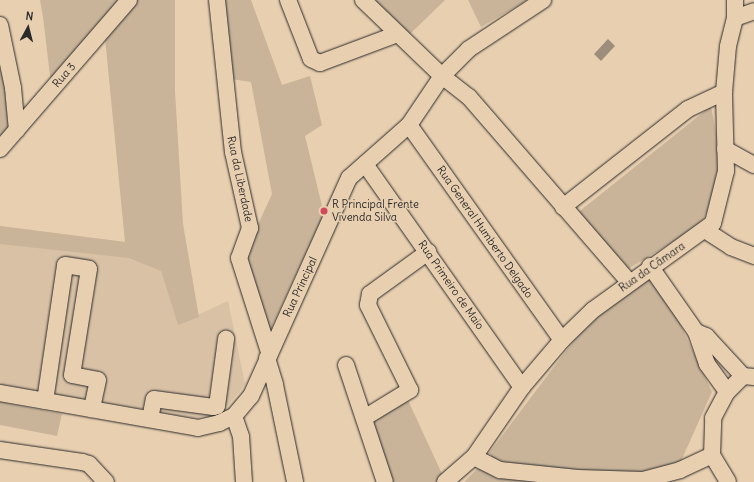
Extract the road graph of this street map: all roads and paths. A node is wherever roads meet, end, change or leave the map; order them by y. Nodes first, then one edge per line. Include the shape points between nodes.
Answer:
1 (129, 0) edge
2 (217, 0) edge
3 (288, 0) edge
4 (363, 0) edge
5 (543, 0) edge
6 (735, 0) edge
7 (754, 11) edge
8 (735, 18) junction
9 (0, 25) edge
10 (397, 34) junction
11 (442, 76) junction
12 (724, 92) junction
13 (409, 125) junction
14 (17, 130) junction
15 (725, 149) junction
16 (0, 150) edge
17 (365, 164) junction
18 (754, 165) edge
19 (563, 207) junction
20 (705, 230) junction
21 (428, 252) junction
22 (754, 256) edge
23 (650, 266) junction
24 (629, 282) junction
25 (696, 332) junction
26 (226, 339) dead end
27 (562, 340) junction
28 (268, 355) junction
29 (346, 365) dead end
30 (748, 377) edge
31 (522, 387) junction
32 (726, 392) junction
33 (0, 393) edge
34 (44, 401) junction
35 (92, 409) junction
36 (234, 416) junction
37 (364, 418) junction
38 (150, 419) junction
39 (0, 450) edge
40 (712, 455) junction
41 (474, 457) junction
42 (578, 480) edge
43 (644, 481) edge
44 (106, 482) edge
45 (244, 482) edge
46 (295, 482) edge
47 (385, 482) edge
48 (445, 482) edge
49 (728, 482) edge

1 - 14 street, Rua 3
2 - 28 street, Rua da Liberdade via 233,152 250,228 239,258
3 - 10 street via 311,59 320,63
4 - 10 street
5 - 11 street, Rua Principal via 469,49
6 - 8 street, Rua da Câmara
7 - 8 street
8 - 12 street, Rua da Câmara via 728,46
9 - 14 street via 13,88
10 - 11 street
11 - 13 street, Rua Principal
11 - 19 street via 469,97
12 - 15 street, Rua da Câmara
12 - 19 street via 688,109
13 - 17 street, Rua Principal
13 - 27 street, Rua General Humberto Delgado
14 - 16 street, Rua 3
15 - 18 street
15 - 20 street, Rua da Câmara via 726,171 713,223
17 - 21 street, Rua Primeiro de Maio
17 - 28 street, Rua Principal via 349,178
19 - 24 street
20 - 22 street via 731,247
20 - 23 street, Rua da Câmara
21 - 31 street, Rua Primeiro de Maio
21 - 37 street via 370,294 368,305 410,390
23 - 24 street, Rua da Câmara
23 - 25 street
24 - 27 street, Rua da Câmara via 593,310
25 - 30 street via 706,336
25 - 32 street via 707,364
26 - 38 street via 217,406 154,399
27 - 31 street, Rua da Câmara
28 - 36 street, Rua Principal via 251,396
28 - 46 street, Rua da Liberdade
29 - 37 street
30 - 32 street
31 - 41 street, Rua da Câmara
32 - 40 street via 712,418
33 - 34 street, Rua Principal
34 - 35 street, Rua Principal
34 - 35 street via 65,265 89,269 72,375 98,380
35 - 38 street, Rua Principal
36 - 38 street, Rua Principal via 198,428
36 - 45 street via 242,436
37 - 47 street
39 - 44 street via 89,464
40 - 43 street via 680,470
40 - 49 street
41 - 42 street via 500,470
41 - 48 street, Rua da Câmara
42 - 43 street

